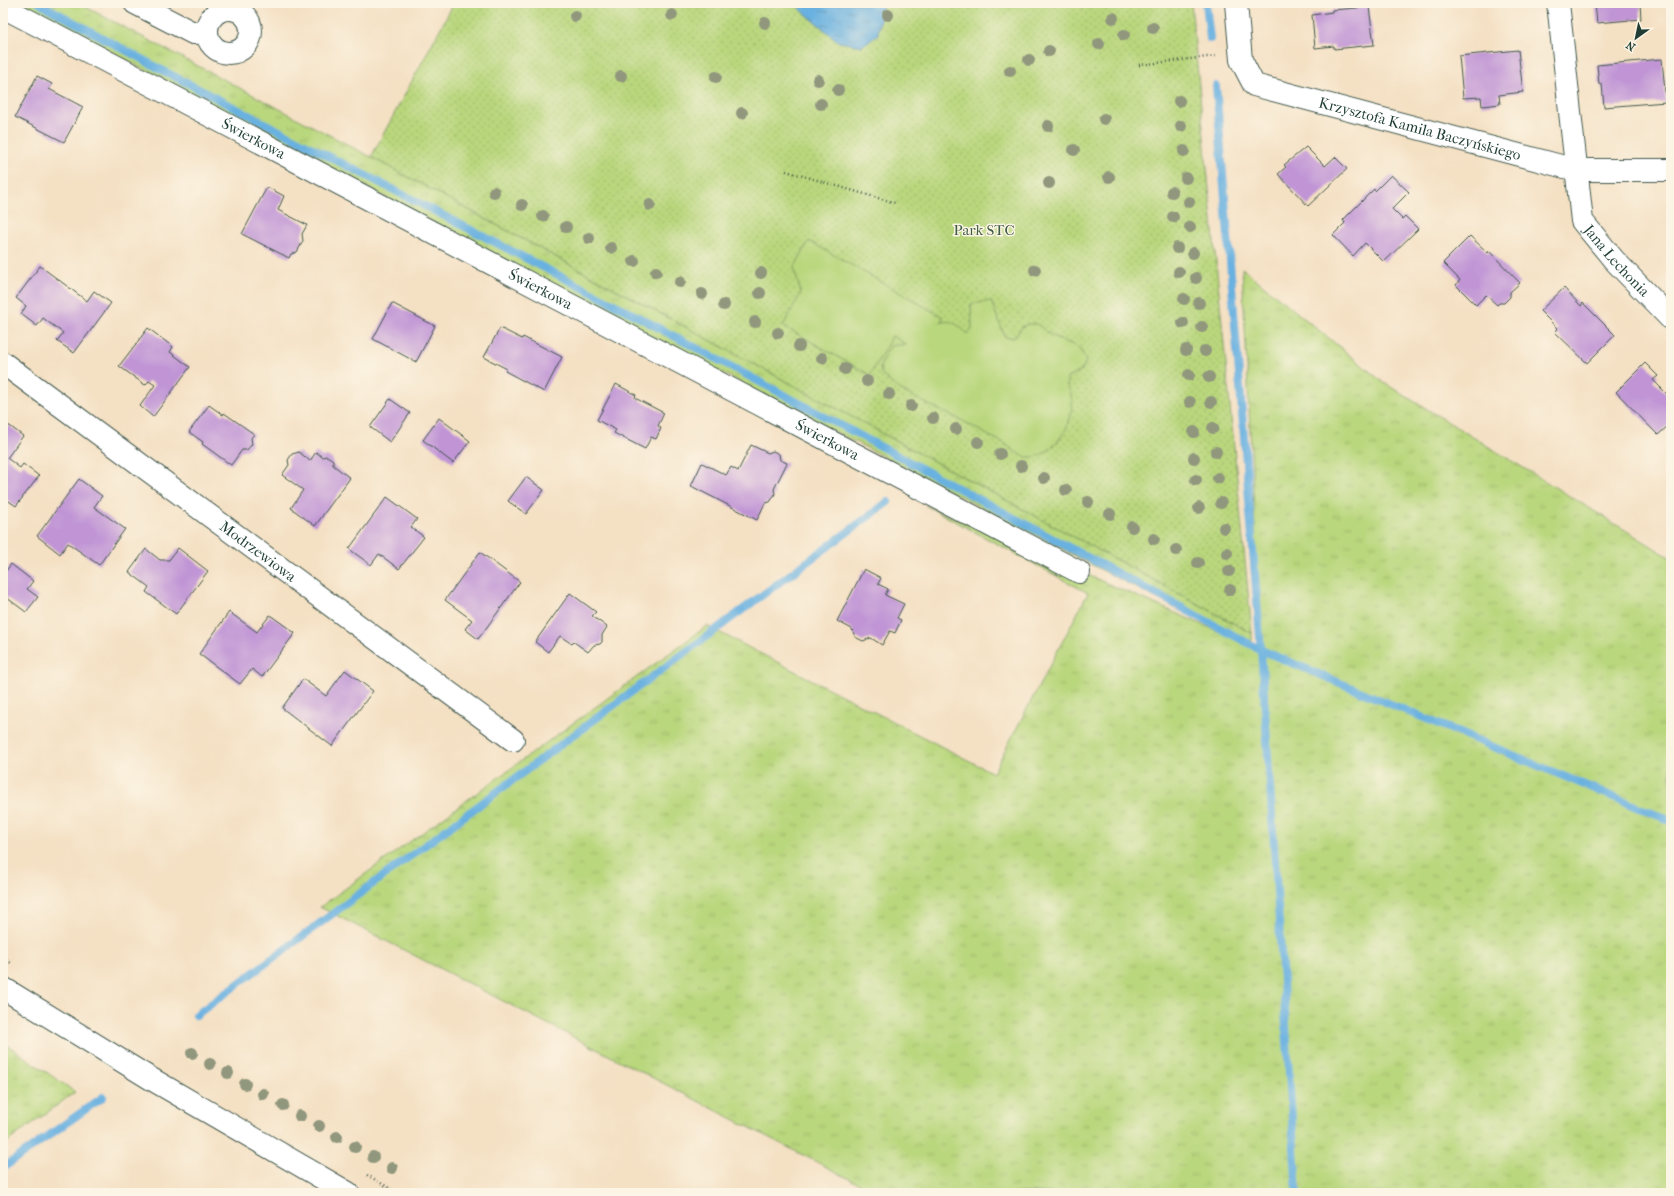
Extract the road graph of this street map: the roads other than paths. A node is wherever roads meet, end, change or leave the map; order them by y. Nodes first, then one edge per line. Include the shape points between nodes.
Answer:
1 (135, 3) edge
2 (1236, 3) edge
3 (1558, 3) edge
4 (3, 7) edge
5 (207, 32) dead end
6 (1576, 170) junction
7 (1671, 170) edge
8 (1671, 319) edge
9 (3, 363) edge
10 (1079, 572) dead end
11 (513, 740) dead end
12 (3, 988) edge
13 (348, 1193) edge

1 - 5 street via 193,33
2 - 6 street, Krzysztofa Kamila Baczyńskiego via 1241,60 1254,85
3 - 6 street, Jana Lechonia
4 - 10 street, Świerkowa
6 - 7 street, Krzysztofa Kamila Baczyńskiego
6 - 8 street, Jana Lechonia via 1582,221 1614,260
9 - 11 street, Modrzewiowa
12 - 13 street via 148,1077

